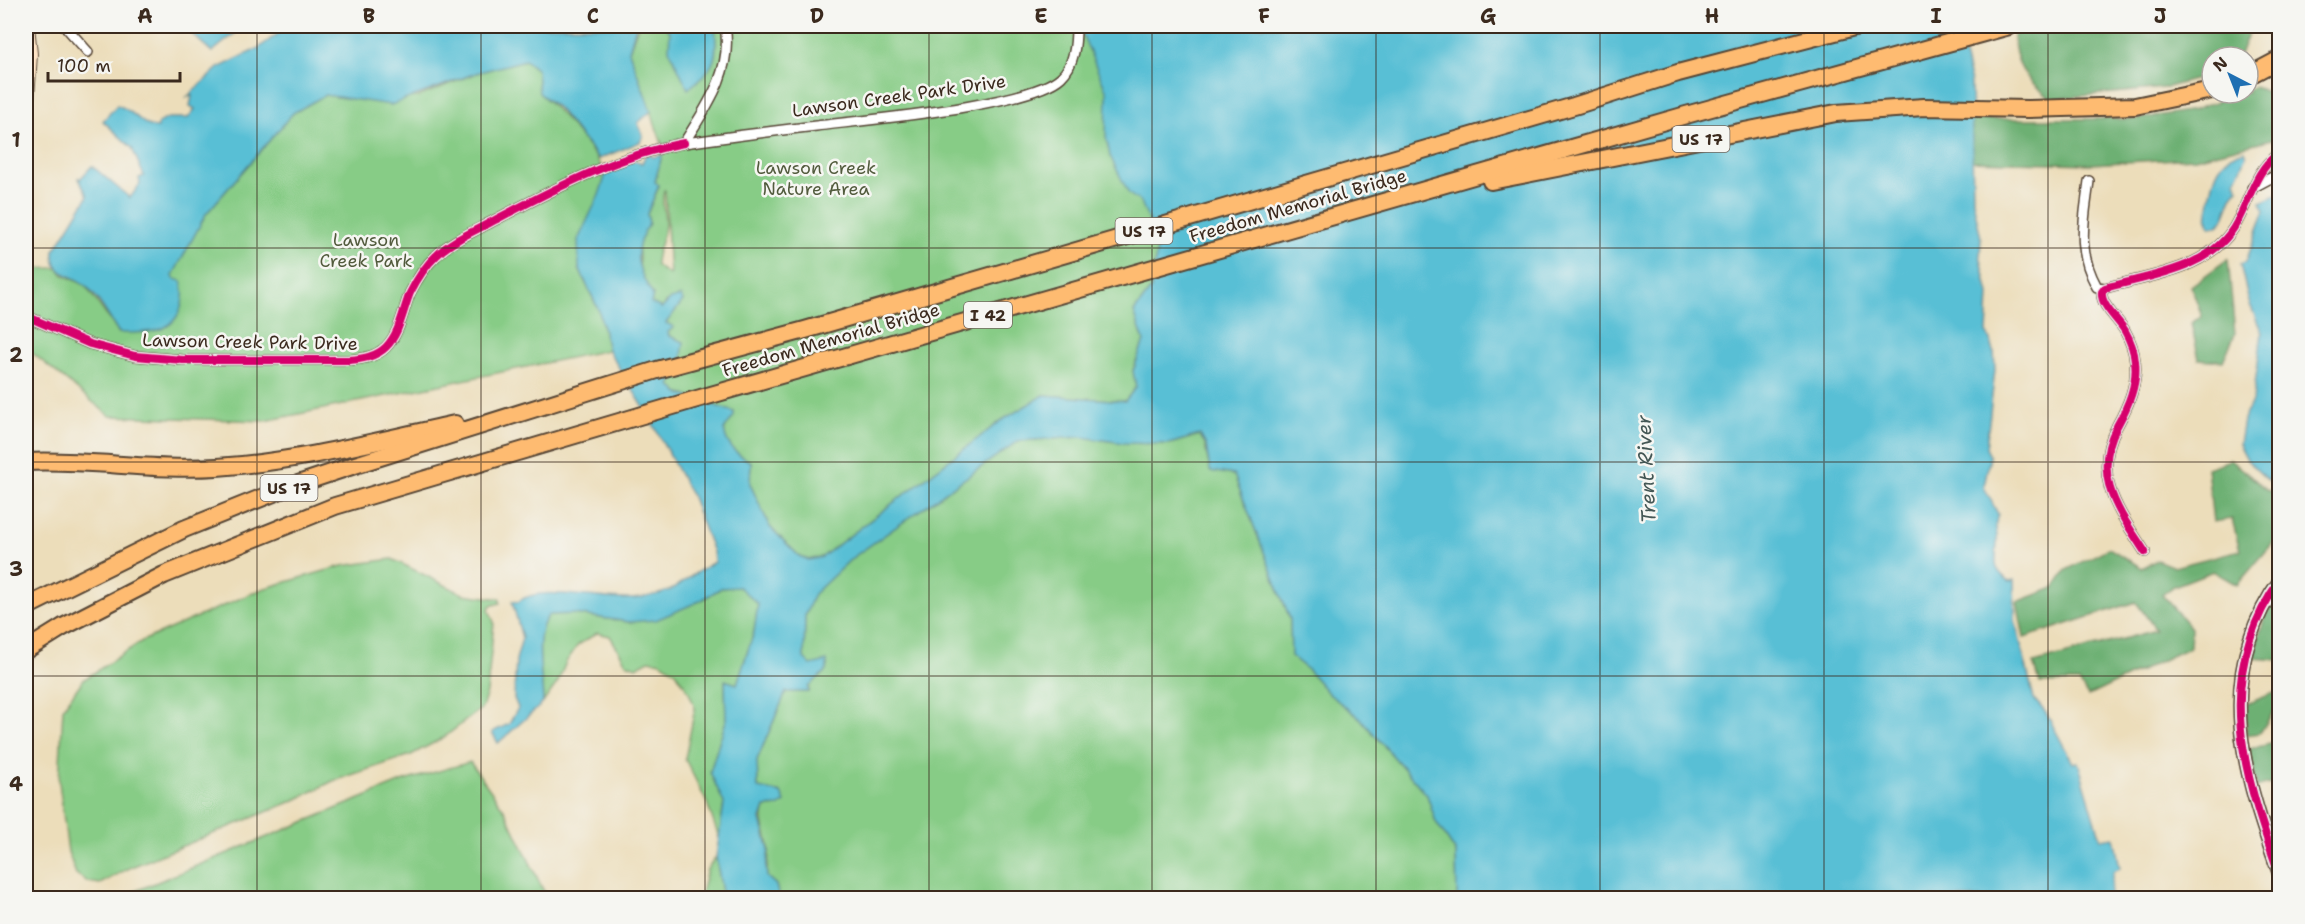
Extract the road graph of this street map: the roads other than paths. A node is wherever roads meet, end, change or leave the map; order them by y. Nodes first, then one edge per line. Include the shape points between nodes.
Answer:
1 (27, 26) edge
2 (65, 26) edge
3 (726, 26) edge
4 (1076, 26) edge
5 (1828, 26) edge
6 (1858, 26) edge
7 (2009, 26) edge
8 (88, 52) dead end
9 (2275, 61) edge
10 (1695, 69) junction
11 (2260, 69) edge
12 (2200, 92) edge
13 (26, 114) edge
14 (684, 143) junction
15 (2280, 152) edge
16 (2280, 173) edge
17 (2089, 182) dead end
18 (2252, 188) junction
19 (1378, 203) junction
20 (2105, 288) junction
21 (26, 316) edge
22 (564, 399) junction
23 (26, 462) edge
24 (2145, 552) dead end
25 (2280, 580) edge
26 (26, 607) edge
27 (26, 652) edge
28 (2280, 876) edge

1 - 13 main road via 30,54
2 - 8 street
3 - 14 street via 725,70
4 - 14 street, Lawson Creek Park Drive via 1071,62 1061,77 1044,87 901,115
5 - 10 highway, US 17
6 - 10 highway, Freedom Memorial Bridge
7 - 19 highway, Freedom Memorial Bridge / I 42
9 - 11 highway
10 - 22 highway, Freedom Memorial Bridge / US 17
12 - 19 highway, US 17 via 2135,106 1924,106 1836,113
14 - 21 street, Lawson Creek Park Drive via 651,149 596,170 460,239 438,254 422,272 396,332 386,347 370,357 183,360 135,356 90,344
15 - 18 street via 2265,166
16 - 18 street
17 - 20 street via 2082,239 2087,268 2097,287
18 - 20 street via 2233,230 2211,254 2191,264
19 - 27 highway, Freedom Memorial Bridge / I 42 via 335,506 164,575 63,627
20 - 24 street via 2102,297 2126,333 2136,372 2132,393 2109,447 2107,481 2114,504
22 - 23 highway via 336,451 263,462 195,468
22 - 26 highway, US 17 via 252,501 151,544
25 - 28 street via 2263,607 2247,648 2238,713 2249,783

